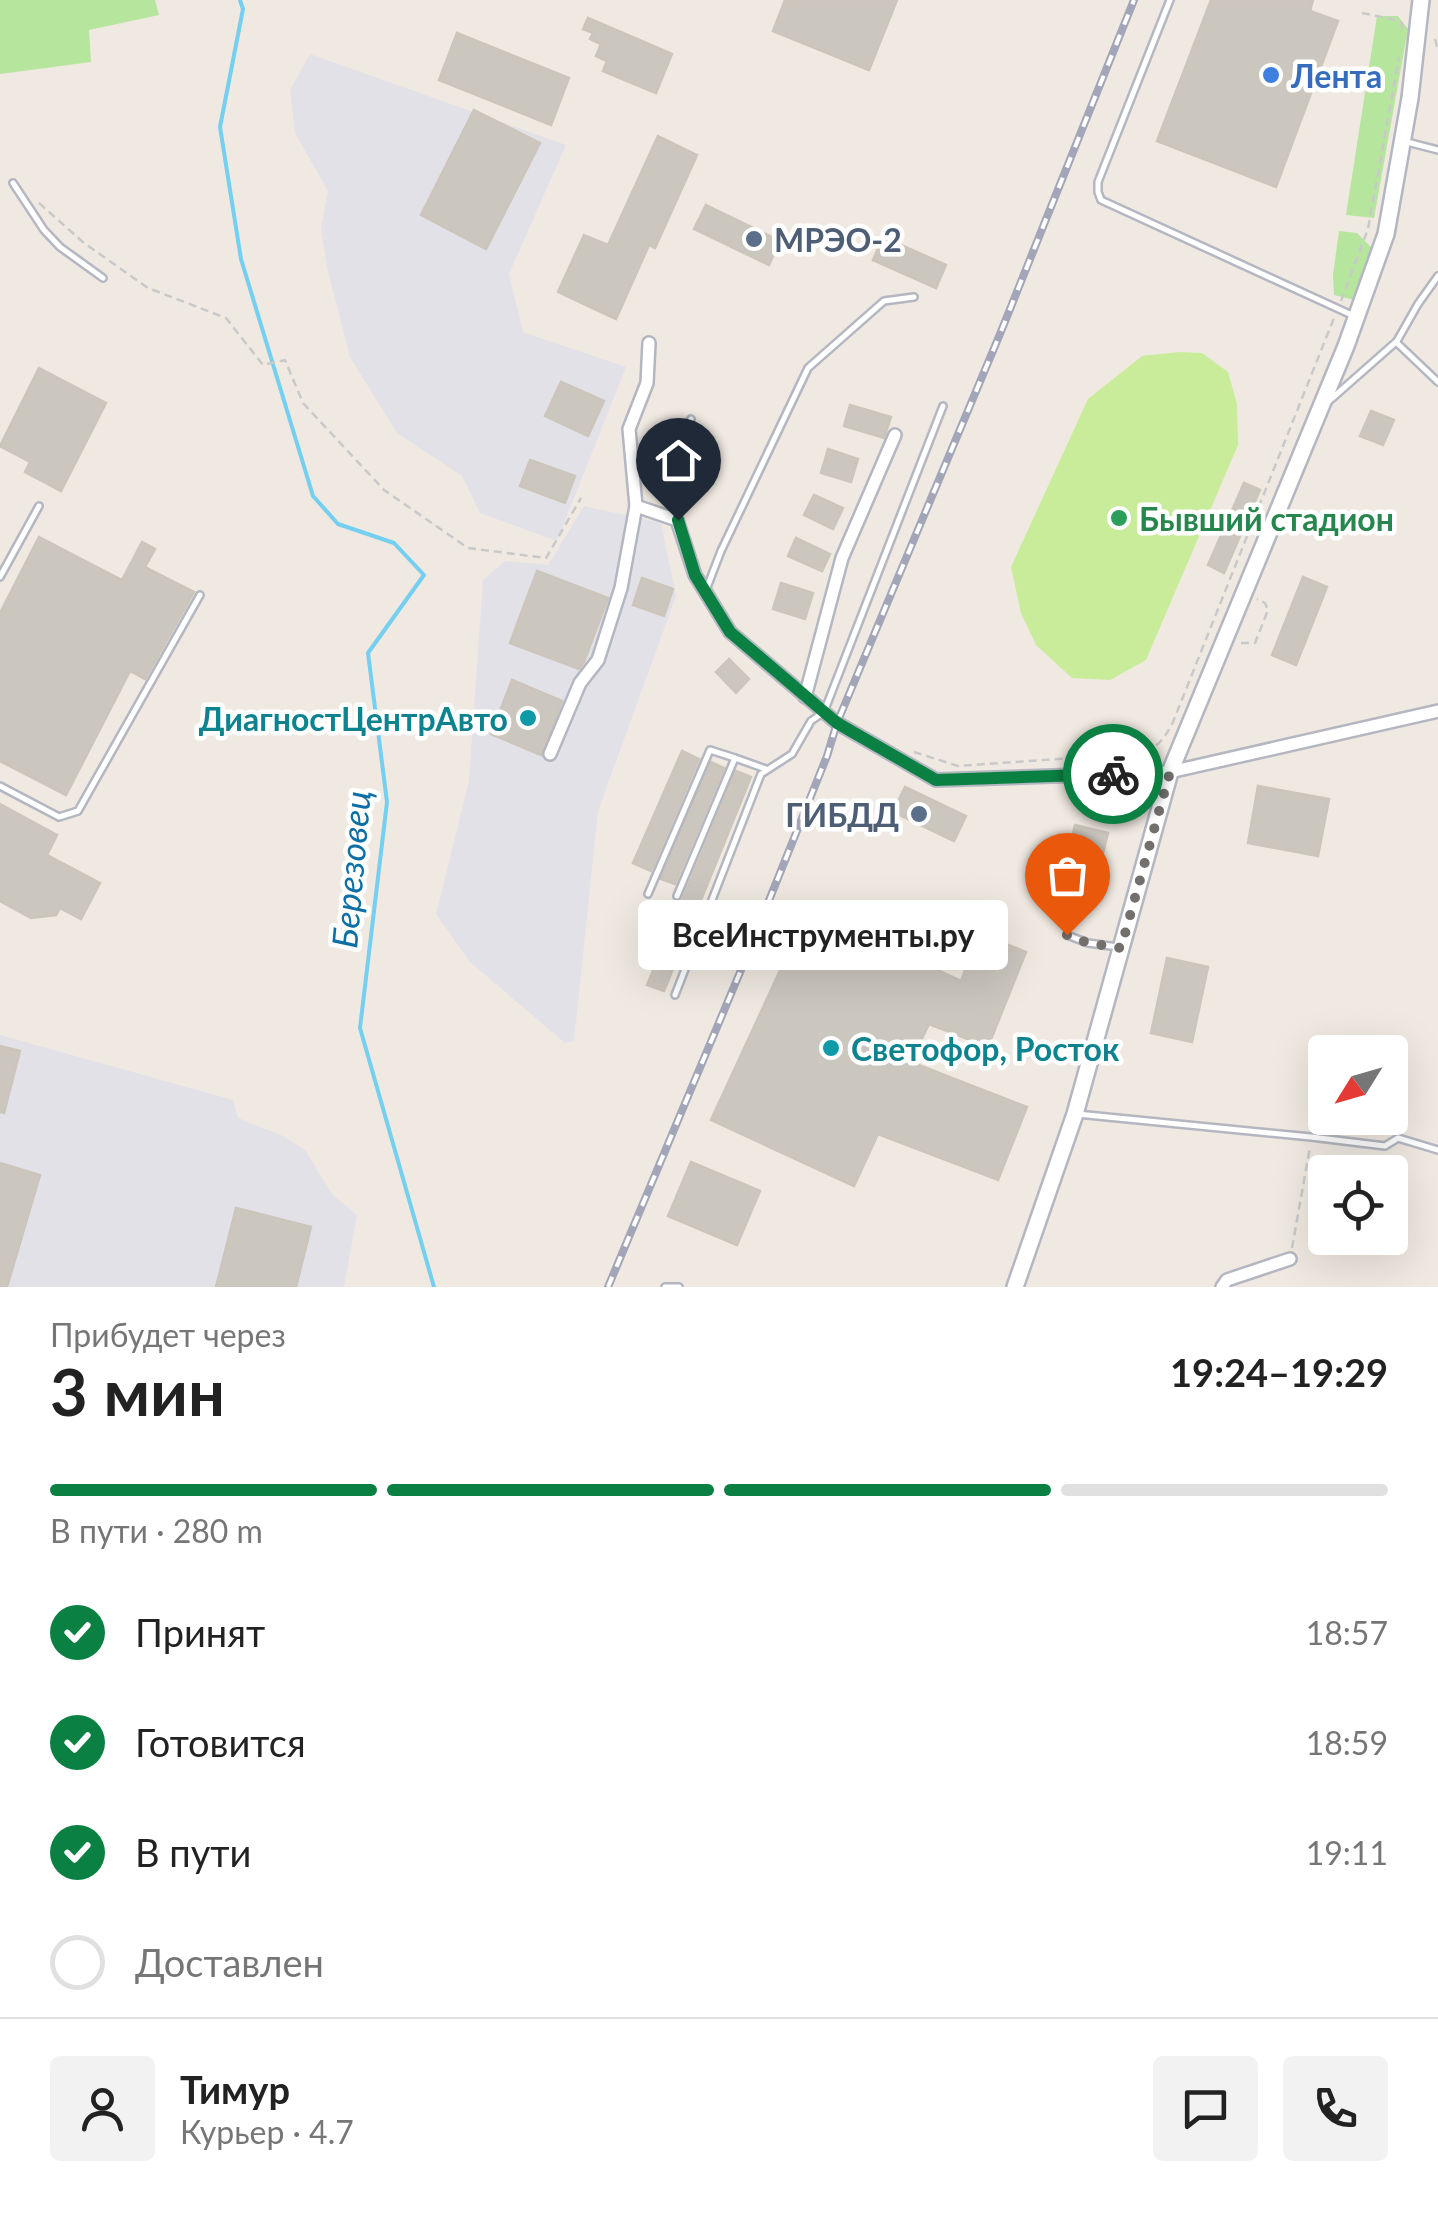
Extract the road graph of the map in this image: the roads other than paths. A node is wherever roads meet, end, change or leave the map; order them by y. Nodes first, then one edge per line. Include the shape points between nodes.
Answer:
1 (1170, 0) edge
2 (1421, 0) edge
3 (1402, 141) junction
4 (1438, 150) edge
5 (13, 184) dead end
6 (1438, 276) edge
7 (103, 278) dead end
8 (914, 296) dead end
9 (1357, 317) junction
10 (1396, 342) junction
11 (649, 343) dead end
12 (1438, 382) edge
13 (943, 406) dead end
14 (1321, 408) junction
15 (691, 420) dead end
16 (895, 436) dead end
17 (39, 506) dead end
18 (636, 506) junction
19 (678, 520) junction
20 (0, 577) edge
21 (704, 592) junction
22 (200, 595) dead end
23 (805, 697) junction
24 (1438, 711) edge
25 (824, 712) junction
26 (550, 754) dead end
27 (735, 758) junction
28 (766, 769) junction
29 (1170, 772) junction
30 (0, 786) edge
31 (648, 894) dead end
32 (677, 896) dead end
33 (1067, 935) dead end
34 (1121, 948) junction
35 (675, 995) dead end
36 (1074, 1114) junction
37 (1438, 1150) edge
38 (1290, 1259) road end
39 (665, 1287) edge
40 (678, 1287) edge
41 (1015, 1287) edge
42 (1222, 1287) edge

1 - 9 lane via 1098,182 1101,200
2 - 3 main road
3 - 4 lane
3 - 9 main road via 1386,234
5 - 7 lane via 60,247
6 - 10 lane
8 - 21 lane via 884,301 808,368
9 - 14 main road
10 - 12 lane
10 - 14 lane
11 - 18 street via 648,383 629,430
13 - 25 lane
14 - 29 main road
15 - 19 lane via 677,452
16 - 23 street via 842,558
17 - 20 lane
18 - 19 street
18 - 26 street via 621,588 598,660 580,683
19 - 21 street
21 - 23 street via 730,632
22 - 30 lane via 78,811 59,817
23 - 25 street
24 - 29 street
25 - 28 lane via 792,754
25 - 29 street via 936,780
27 - 28 lane
27 - 31 lane via 710,750
27 - 32 lane
28 - 35 lane
29 - 34 main road
33 - 34 lane
34 - 36 main road
36 - 37 lane via 1384,1146 1398,1138
36 - 41 main road
38 - 42 street
39 - 40 lane

